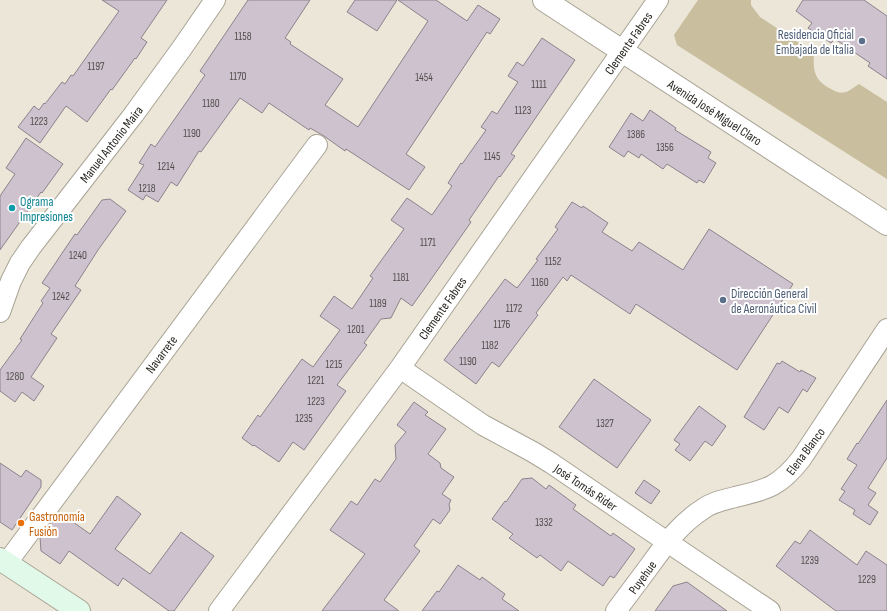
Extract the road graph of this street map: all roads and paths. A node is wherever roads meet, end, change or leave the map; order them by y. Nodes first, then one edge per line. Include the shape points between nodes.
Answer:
1 (215, 0) edge
2 (544, 0) edge
3 (658, 0) edge
4 (622, 51) junction
5 (317, 145) dead end
6 (887, 224) edge
7 (0, 312) edge
8 (887, 328) edge
9 (400, 368) junction
10 (667, 542) junction
11 (3, 562) edge
12 (79, 611) edge
13 (219, 611) edge
14 (616, 611) edge
15 (770, 611) edge

1 - 7 street, Manuel Antonio Maira via 134,114 20,263
2 - 4 street, Avenida José Miguel Claro
3 - 4 street, Clemente Fabres
4 - 6 street, Avenida José Miguel Claro
4 - 9 street, Clemente Fabres
5 - 11 street, Navarrete
8 - 10 street, Elena Blanco via 793,470 771,487 705,507 685,522
9 - 10 street, José Tomás Rider via 482,425 551,463
9 - 13 street, Clemente Fabres
10 - 14 street, Puyehue
10 - 15 street, José Tomás Rider
11 - 12 main road

